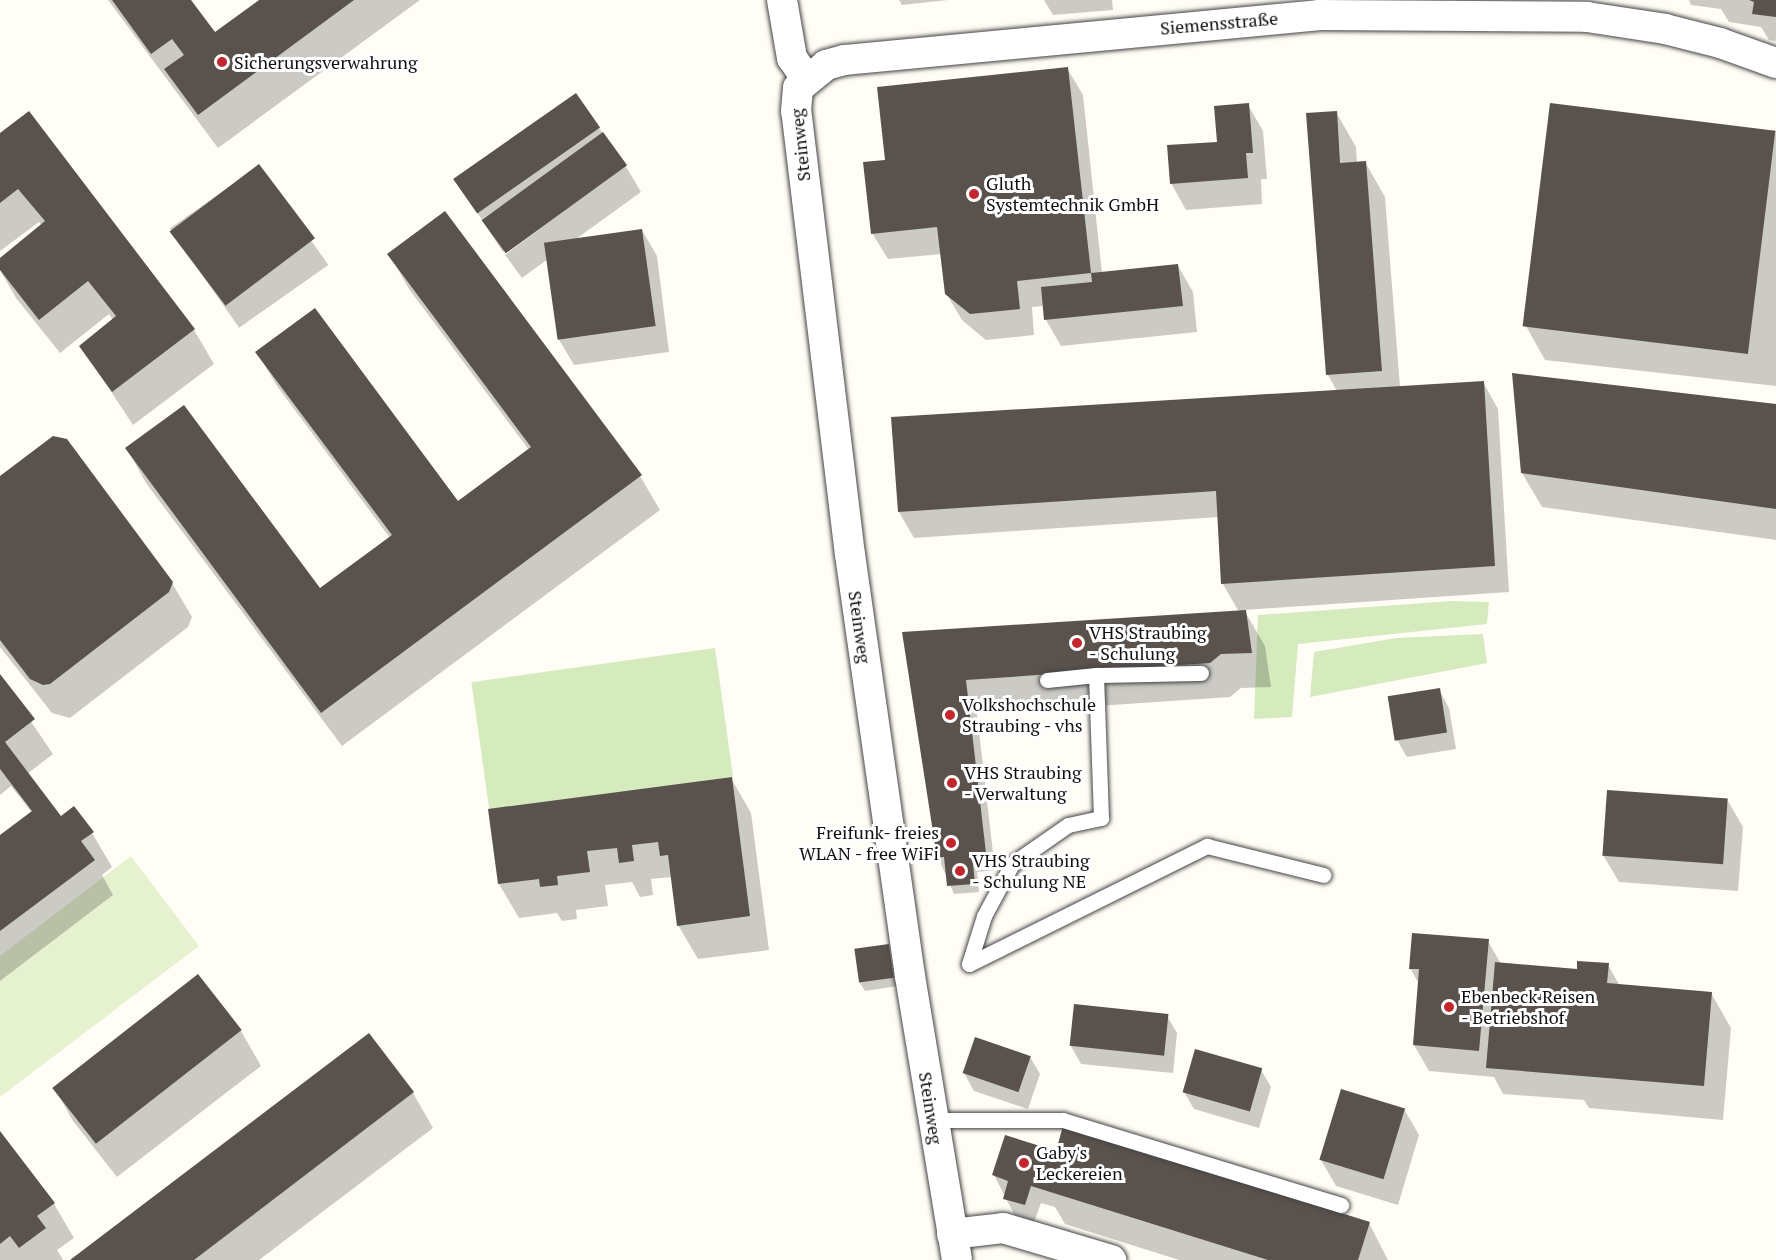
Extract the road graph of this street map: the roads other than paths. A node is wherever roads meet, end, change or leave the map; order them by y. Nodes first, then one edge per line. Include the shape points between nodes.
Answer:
1 (782, 0) edge
2 (1588, 9) edge
3 (1776, 63) edge
4 (806, 78) junction
5 (1201, 673) dead end
6 (1096, 675) junction
7 (1047, 680) dead end
8 (1323, 875) dead end
9 (932, 1120) junction
10 (1341, 1205) dead end
11 (955, 1247) edge
12 (1111, 1260) edge

1 - 4 street via 792,58
2 - 3 street, Siemensstraße via 1720,43
2 - 4 street, Siemensstraße via 1249,20 845,60 826,65
4 - 9 street, Steinweg via 798,88 796,111 817,293 850,555
5 - 6 lane
6 - 7 lane
6 - 8 lane via 1101,818 1068,825 1012,864 984,916 969,964 1207,846
9 - 10 lane via 1063,1120
9 - 11 street, Steinweg
11 - 12 street via 1003,1228

